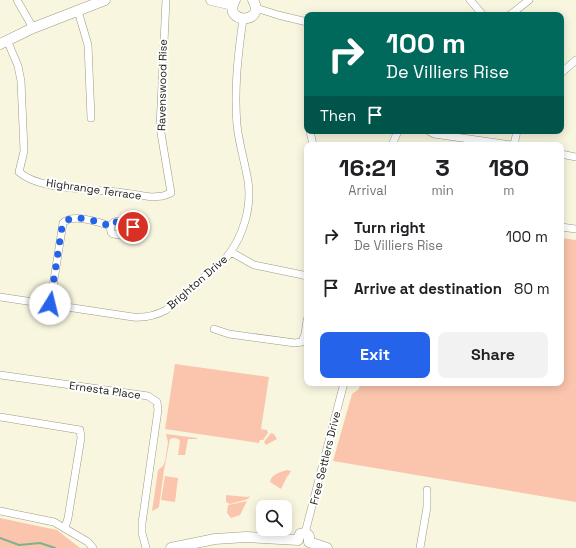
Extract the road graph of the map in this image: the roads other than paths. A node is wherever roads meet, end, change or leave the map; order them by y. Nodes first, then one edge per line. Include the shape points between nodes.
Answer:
1 (17, 0) edge
2 (105, 0) edge
3 (166, 0) edge
4 (211, 0) edge
5 (470, 0) edge
6 (529, 0) edge
7 (234, 3) edge
8 (254, 4) edge
9 (78, 10) junction
10 (480, 12) edge
11 (514, 12) edge
12 (243, 19) junction
13 (304, 21) edge
14 (33, 28) junction
15 (4, 42) edge
16 (576, 60) edge
17 (564, 70) edge
18 (91, 118) dead end
19 (434, 134) edge
20 (491, 142) edge
21 (564, 155) edge
22 (576, 157) edge
23 (171, 193) joint
24 (110, 226) dead end
25 (564, 227) edge
26 (576, 229) edge
27 (231, 252) junction
28 (304, 276) edge
29 (0, 297) edge
30 (50, 304) junction
31 (214, 329) dead end
32 (304, 337) edge
33 (0, 375) edge
34 (343, 386) edge
35 (0, 417) edge
36 (427, 490) dead end
37 (0, 511) edge
38 (65, 528) junction
39 (304, 538) junction
40 (182, 547) edge
41 (93, 548) edge
42 (146, 548) edge
43 (171, 548) edge
44 (327, 548) edge
45 (420, 548) edge

1 - 14 street
2 - 9 street
3 - 23 street, Ravenswood Rise via 160,127
4 - 7 street
5 - 10 street
6 - 11 street
7 - 12 street via 235,14
8 - 12 street via 252,16
8 - 13 street via 272,14
9 - 14 street
9 - 18 street via 88,45
12 - 27 street, Brighton Drive via 236,89 237,126 248,183 248,199 243,227
14 - 15 street
15 - 23 street, Highrange Terrace via 18,66 21,81 24,151 19,172 31,180 54,185 152,197
16 - 17 street
19 - 20 street
21 - 22 street
24 - 30 street via 74,218 63,223
25 - 26 street
27 - 28 street via 254,265
27 - 30 street, Brighton Drive via 166,310 150,317 133,317
29 - 30 street, Brighton Drive
31 - 32 street via 230,334 295,343 302,342
33 - 42 street, Ernesta Place via 148,396 157,402 142,528
34 - 39 street, Free Settlers Drive
35 - 38 street via 80,430 81,438
36 - 45 street via 427,507
37 - 38 street via 50,521
38 - 41 street
39 - 40 street via 215,539
39 - 44 street
40 - 43 street

